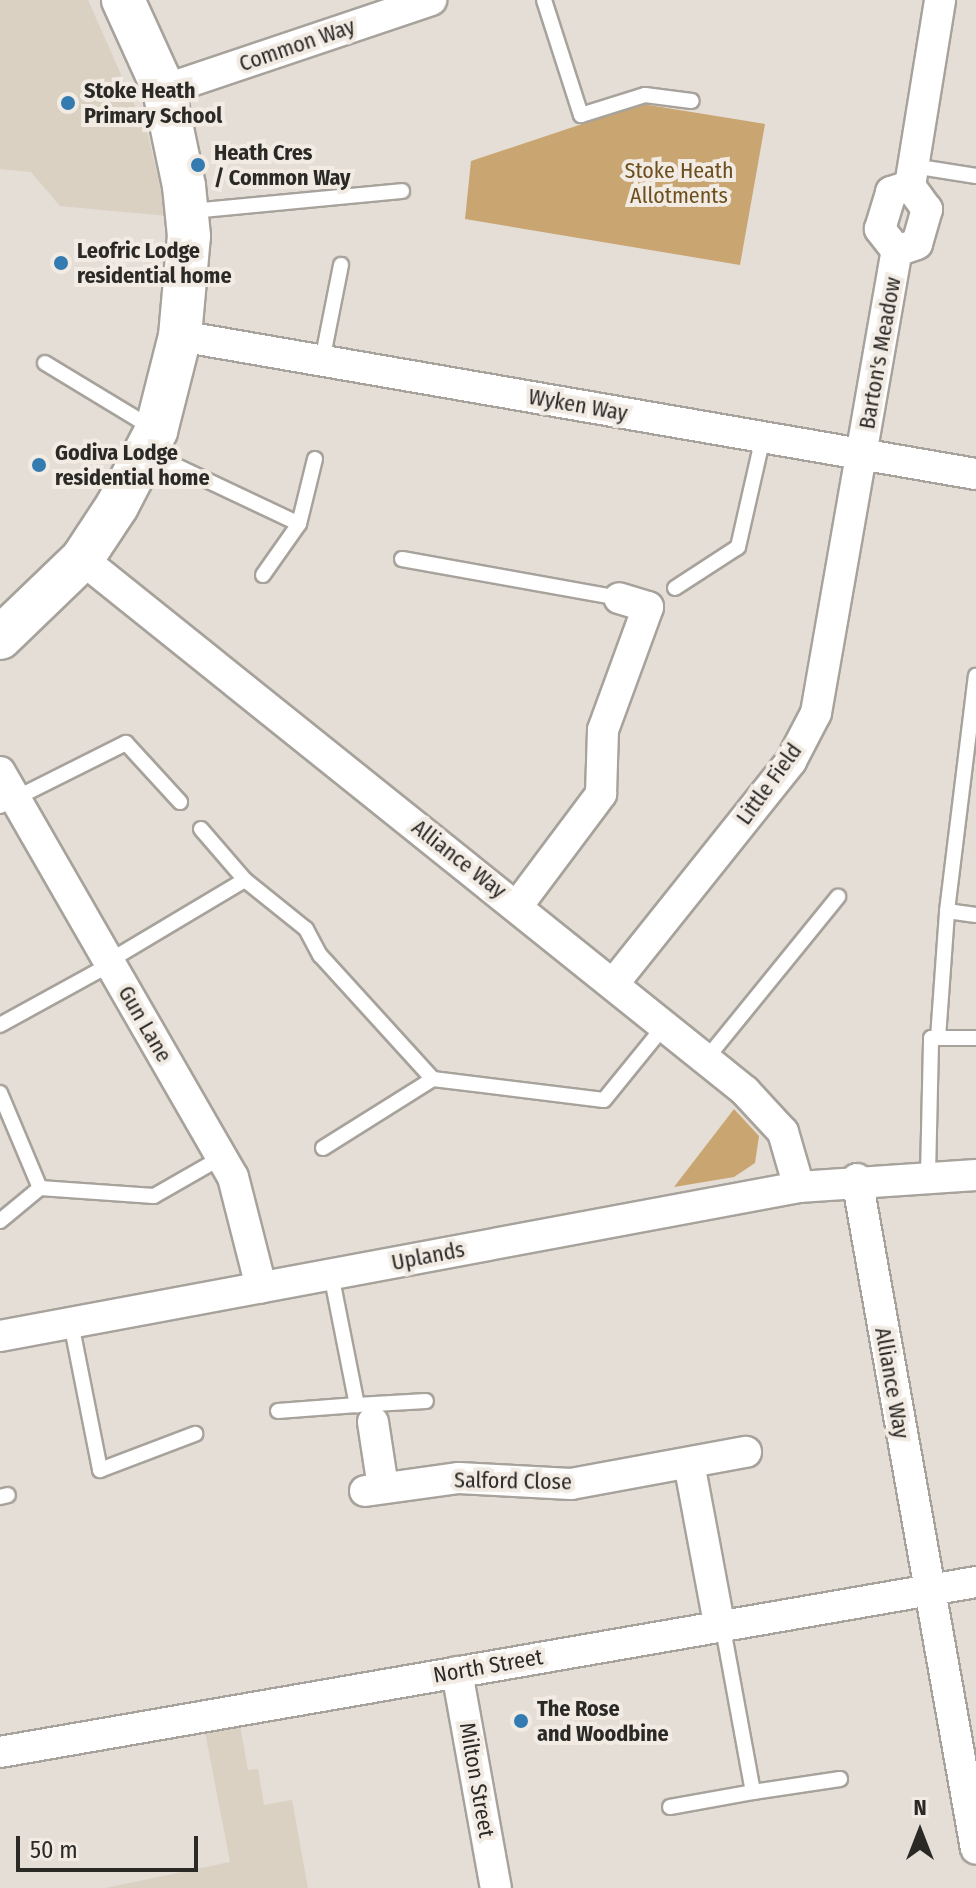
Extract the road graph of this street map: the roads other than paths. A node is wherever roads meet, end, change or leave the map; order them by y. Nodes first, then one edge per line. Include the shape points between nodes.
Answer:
1 (123, 0) edge
2 (431, 0) edge
3 (544, 0) edge
4 (940, 0) edge
5 (164, 90) junction
6 (692, 101) dead end
7 (911, 176) junction
8 (976, 176) edge
9 (402, 191) dead end
10 (187, 212) junction
11 (341, 265) dead end
12 (180, 336) junction
13 (322, 361) junction
14 (45, 363) dead end
15 (763, 437) junction
16 (151, 441) junction
17 (863, 454) junction
18 (315, 459) dead end
19 (976, 474) edge
20 (299, 524) junction
21 (82, 559) junction
22 (402, 559) dead end
23 (263, 575) dead end
24 (675, 588) dead end
25 (619, 598) joint
26 (0, 638) edge
27 (976, 676) edge
28 (5, 791) edge
29 (180, 802) dead end
30 (201, 829) dead end
31 (245, 880) junction
32 (838, 897) dead end
33 (518, 905) junction
34 (947, 911) junction
35 (976, 915) edge
36 (110, 963) junction
37 (614, 983) junction
38 (0, 1025) edge
39 (665, 1025) junction
40 (938, 1038) junction
41 (976, 1038) edge
42 (707, 1058) junction
43 (433, 1079) junction
44 (0, 1093) edge
45 (323, 1148) dead end
46 (222, 1157) junction
47 (928, 1175) junction
48 (976, 1175) edge
49 (857, 1179) junction
50 (799, 1187) junction
51 (40, 1188) junction
52 (0, 1221) edge
53 (331, 1274) junction
54 (261, 1287) junction
55 (71, 1323) junction
56 (0, 1336) edge
57 (426, 1401) dead end
58 (278, 1411) dead end
59 (365, 1414) junction
60 (195, 1434) dead end
61 (746, 1452) dead end
62 (689, 1463) junction
63 (976, 1582) edge
64 (926, 1587) junction
65 (721, 1623) junction
66 (457, 1672) junction
67 (0, 1752) edge
68 (840, 1779) dead end
69 (753, 1792) junction
70 (670, 1807) dead end
71 (973, 1818) edge
72 (976, 1849) edge
73 (496, 1888) edge

1 - 5 street
2 - 5 street, Common Way
3 - 6 lane via 581,115 645,95
4 - 7 street
5 - 10 street
7 - 8 lane
7 - 17 street, Barton's Meadow via 927,209 917,244 897,251
9 - 10 lane
10 - 12 street
11 - 13 lane
12 - 13 street, Wyken Way
12 - 16 street
13 - 15 street, Wyken Way
14 - 16 lane
15 - 17 street, Wyken Way
15 - 24 lane via 738,547
16 - 20 lane
16 - 21 street
17 - 19 street, Wyken Way
17 - 37 street, Little Field via 816,713 791,761
18 - 20 lane
20 - 23 lane
21 - 26 street
21 - 33 street, Alliance Way
22 - 25 lane
25 - 33 street via 648,607 603,730 601,794
27 - 34 lane
28 - 29 lane via 126,743
28 - 36 street, Gun Lane
30 - 31 lane
31 - 36 lane
31 - 43 lane via 306,929 320,955
32 - 42 lane
33 - 37 street, Alliance Way
34 - 35 lane
34 - 40 lane
36 - 38 lane
36 - 46 street, Gun Lane
37 - 39 street, Alliance Way
39 - 42 street, Alliance Way
39 - 43 lane via 604,1100
40 - 41 lane
40 - 47 lane via 931,1038
42 - 50 street, Alliance Way via 777,1122
43 - 45 lane
44 - 51 lane
46 - 51 lane via 154,1196
46 - 54 street, Gun Lane via 237,1187
47 - 48 street, Uplands
47 - 49 street, Uplands
49 - 50 street, Uplands
49 - 64 street, Alliance Way
50 - 53 street, Uplands
51 - 52 lane
53 - 54 street, Uplands
53 - 59 lane
54 - 55 street, Uplands
55 - 56 street, Uplands
55 - 60 lane via 100,1470
57 - 59 lane
58 - 59 lane
59 - 62 street, Salford Close via 374,1489 459,1478 571,1484
61 - 62 street, Salford Close
62 - 65 street
63 - 64 street, North Street
64 - 65 street, North Street
64 - 71 street, Alliance Way
65 - 66 street, North Street
65 - 69 lane
66 - 67 street, North Street
66 - 73 street, Milton Street
68 - 69 lane
69 - 70 lane
71 - 72 street, Alliance Way

